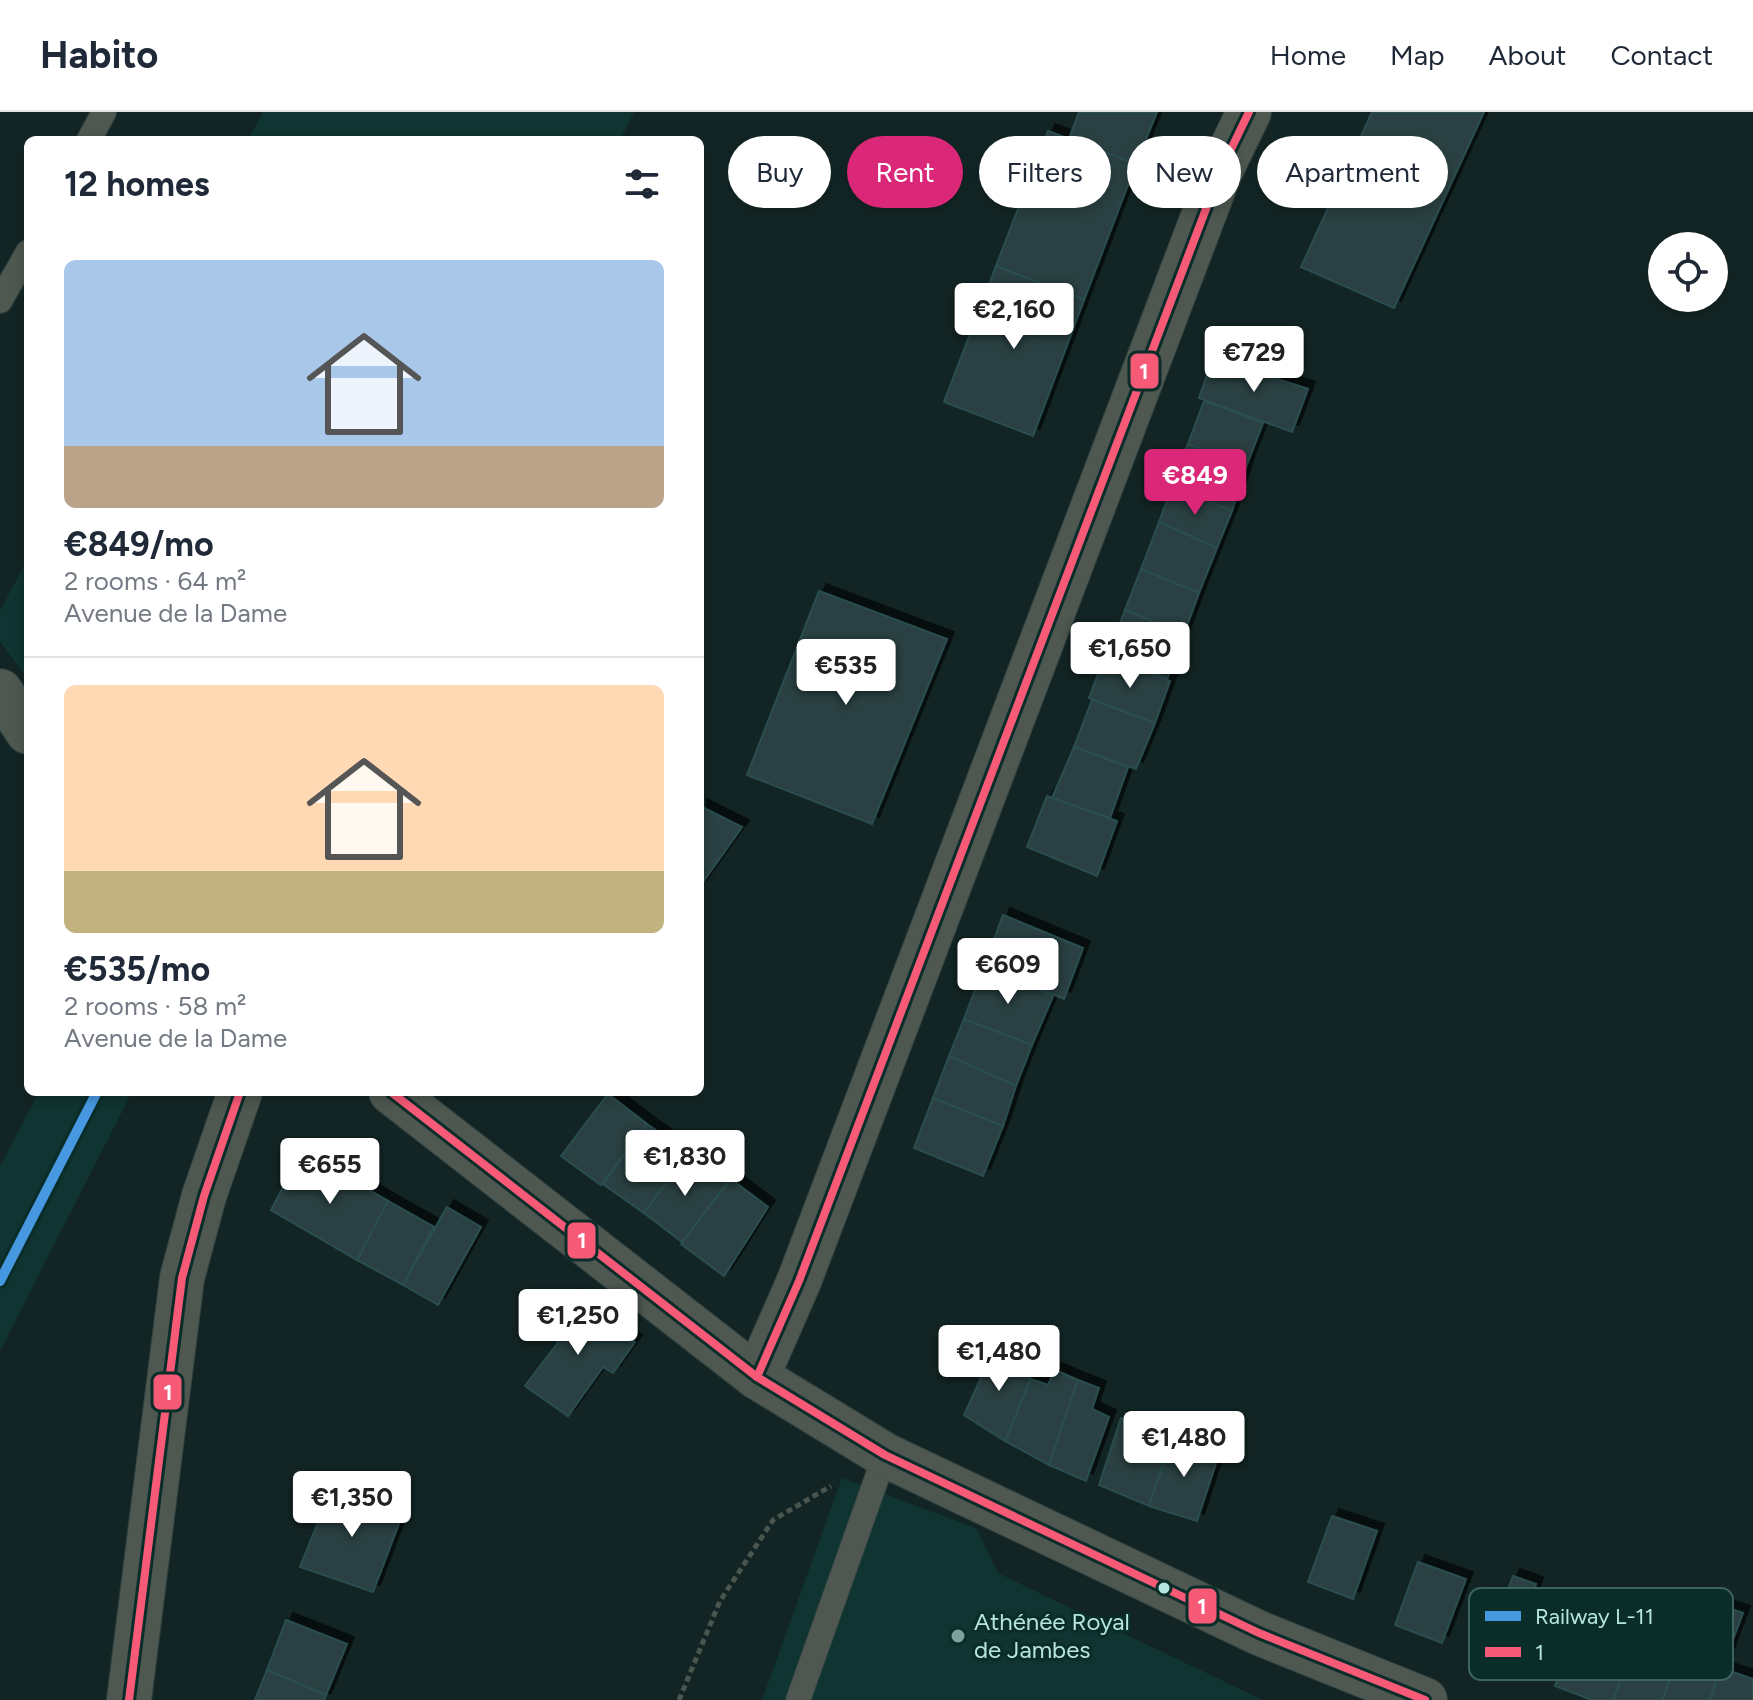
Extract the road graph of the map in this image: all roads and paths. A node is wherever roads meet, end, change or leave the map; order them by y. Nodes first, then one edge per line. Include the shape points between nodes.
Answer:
1 (104, 112) edge
2 (1249, 112) edge
3 (91, 136) edge
4 (24, 259) edge
5 (0, 301) edge
6 (0, 691) edge
7 (24, 726) edge
8 (239, 1096) edge
9 (396, 1096) edge
10 (757, 1377) junction
11 (885, 1455) junction
12 (129, 1700) edge
13 (679, 1700) edge
14 (798, 1700) edge
15 (1425, 1700) edge

1 - 3 lane
2 - 10 street via 1220,172 799,1281
4 - 5 lane
6 - 7 street
8 - 12 street via 182,1278
9 - 10 street
10 - 11 street
11 - 13 path via 773,1520 720,1601
11 - 14 lane
11 - 15 street via 1259,1633

